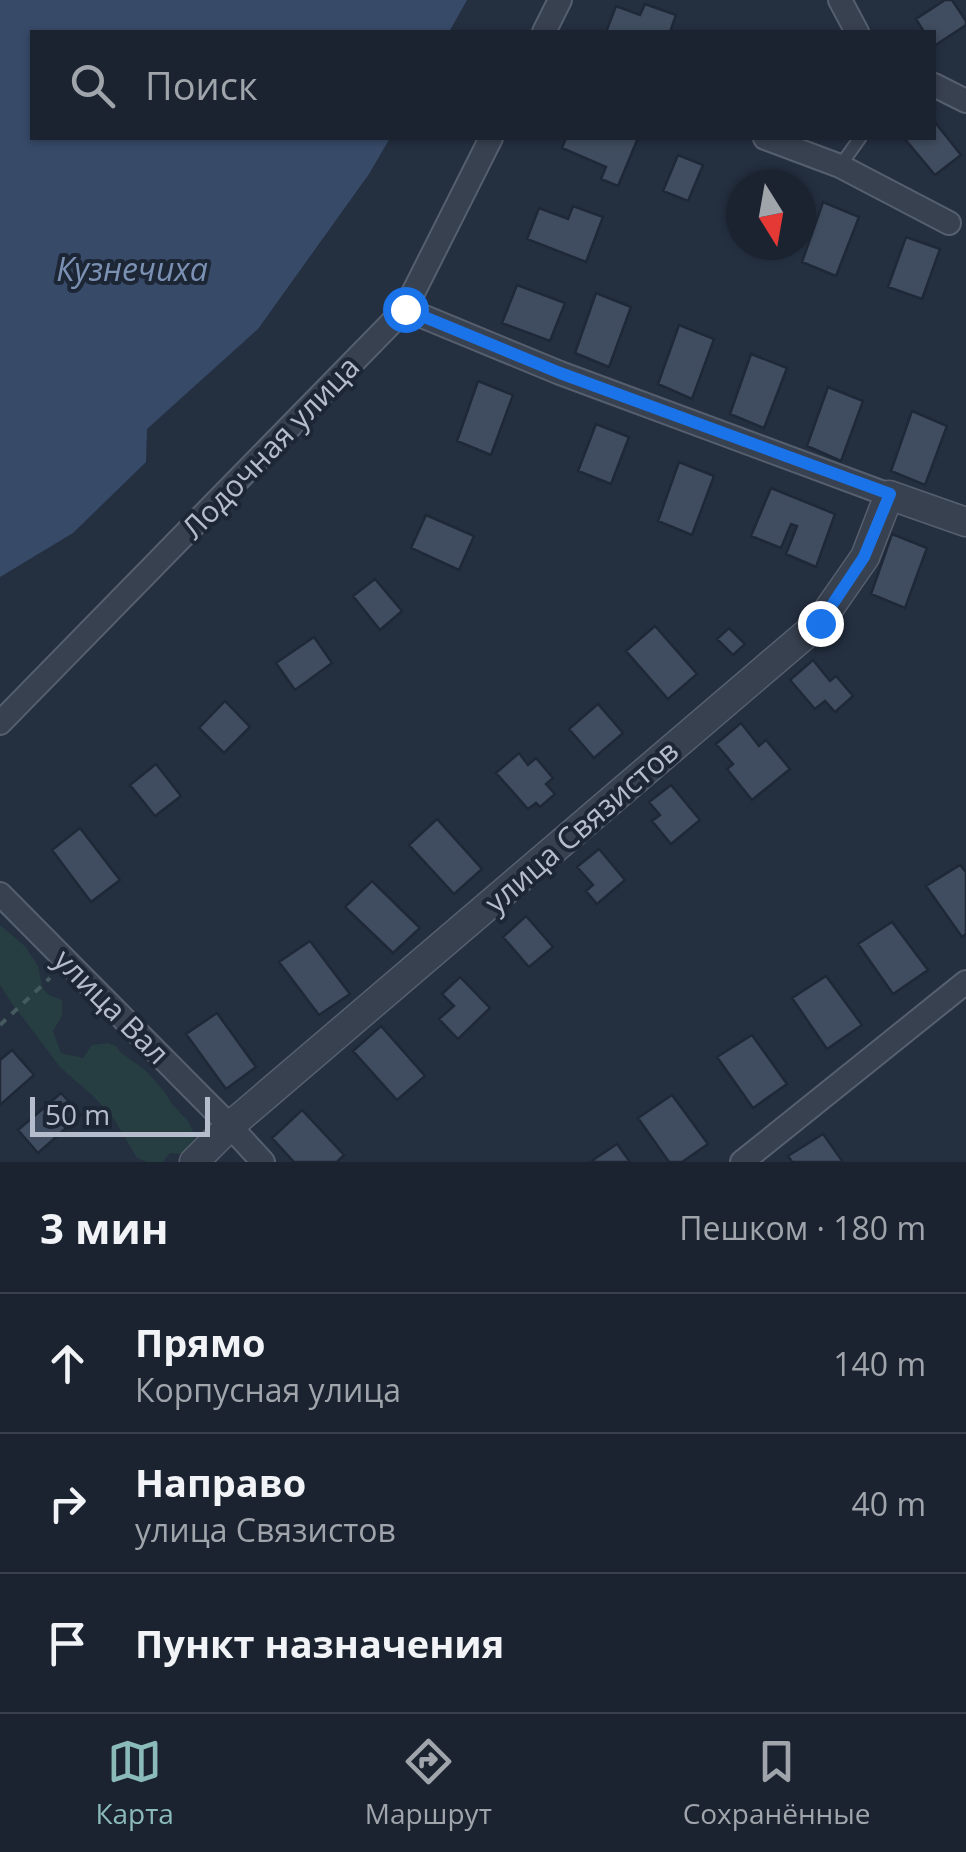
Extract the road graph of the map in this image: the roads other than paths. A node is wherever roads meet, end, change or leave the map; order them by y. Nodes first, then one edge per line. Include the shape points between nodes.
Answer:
1 (560, 0) edge
2 (840, 0) edge
3 (545, 30) edge
4 (856, 30) edge
5 (936, 86) edge
6 (966, 101) edge
7 (490, 140) edge
8 (771, 140) edge
9 (859, 140) edge
10 (840, 166) junction
11 (949, 223) dead end
12 (405, 309) junction
13 (890, 494) junction
14 (966, 522) edge
15 (0, 723) edge
16 (0, 894) edge
17 (966, 982) edge
18 (230, 1126) junction
19 (752, 1159) edge
20 (194, 1162) edge
21 (263, 1162) edge

1 - 3 street
2 - 4 street
5 - 6 street
7 - 12 street, Лодочная улица
8 - 10 street
9 - 10 lane
10 - 11 street
12 - 13 street
12 - 15 street, Лодочная улица
13 - 14 street
13 - 18 street, улица Связистов via 864,557 820,623
16 - 18 street, улица Вал
17 - 19 street
18 - 20 street, улица Связистов
18 - 21 street, улица Вал

